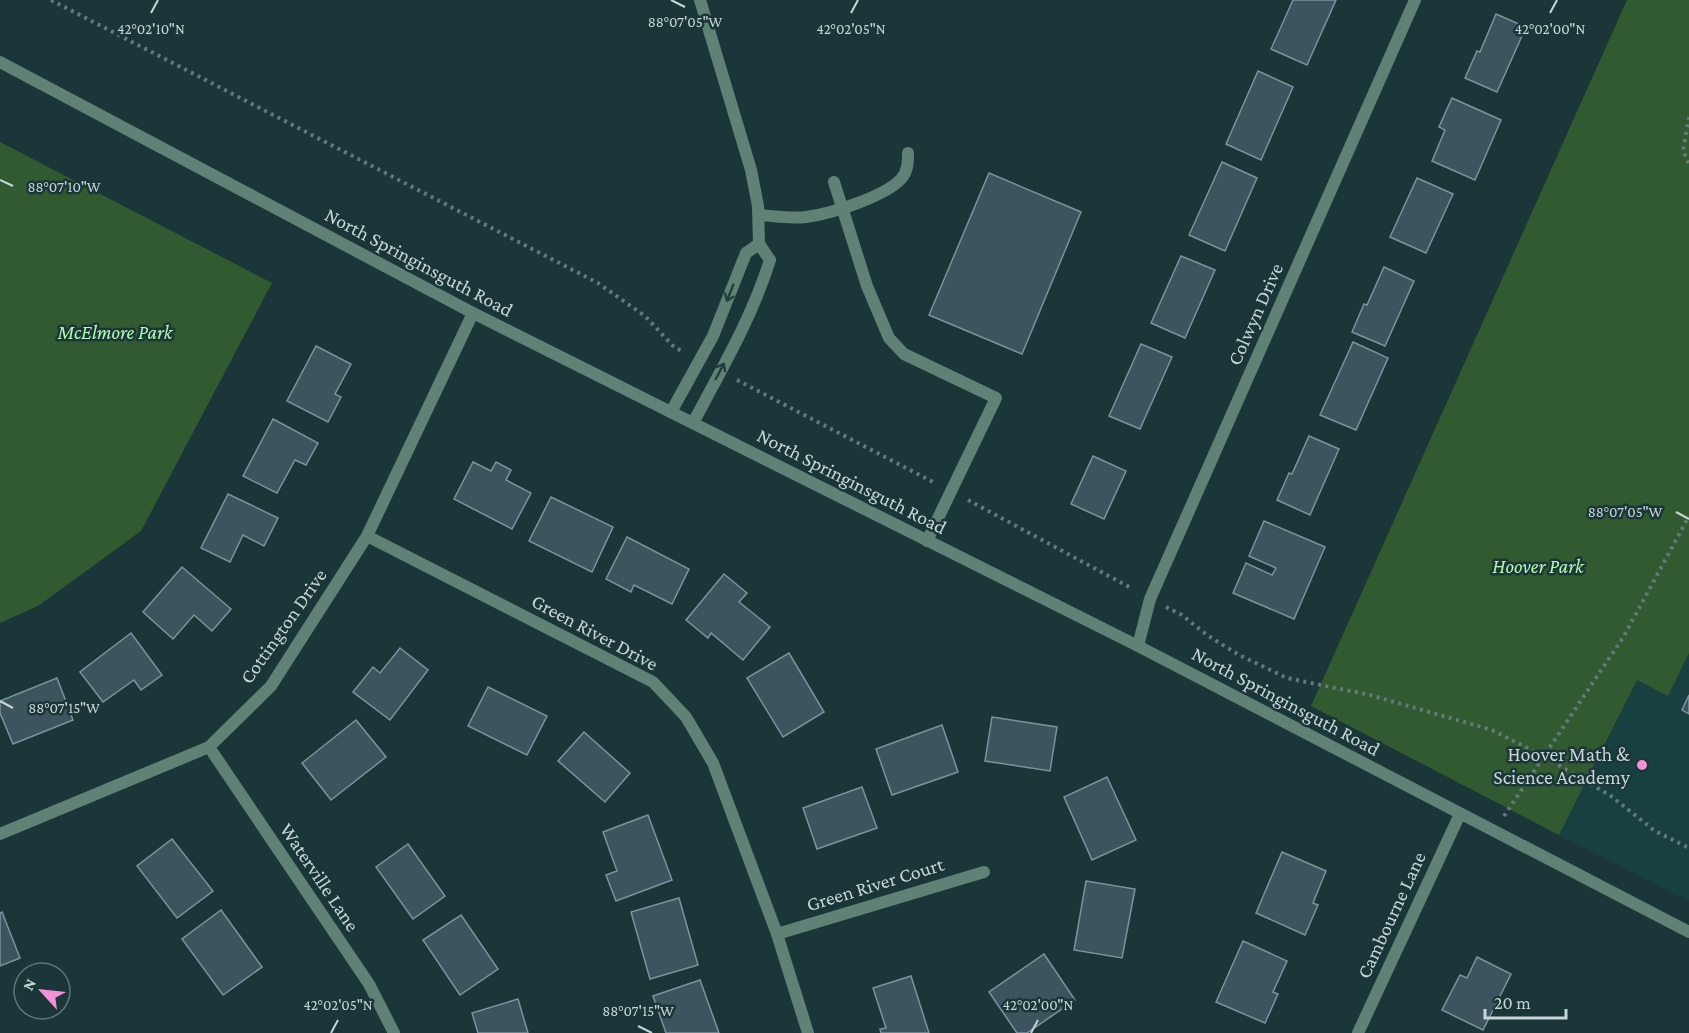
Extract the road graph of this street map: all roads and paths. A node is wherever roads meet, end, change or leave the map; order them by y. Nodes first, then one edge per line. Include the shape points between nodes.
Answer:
1 (51, 0) edge
2 (700, 0) edge
3 (1415, 0) edge
4 (0, 62) edge
5 (1689, 117) edge
6 (908, 153) dead end
7 (1689, 164) edge
8 (834, 182) dead end
9 (841, 208) junction
10 (759, 215) junction
11 (759, 244) junction
12 (473, 313) junction
13 (700, 361) junction
14 (720, 371) junction
15 (671, 412) junction
16 (693, 423) junction
17 (951, 491) junction
18 (1689, 516) edge
19 (368, 536) junction
20 (927, 541) junction
21 (1150, 599) junction
22 (1137, 646) junction
23 (209, 747) junction
24 (1543, 756) junction
25 (1460, 814) junction
26 (1495, 832) junction
27 (0, 834) edge
28 (1689, 848) edge
29 (984, 872) dead end
30 (1689, 932) edge
31 (777, 934) junction
32 (394, 1033) edge
33 (808, 1033) edge
34 (1358, 1033) edge

1 - 13 path via 598,283 645,316 674,347
2 - 10 street via 751,170
3 - 21 street, Colwyn Drive
4 - 12 street, North Springinsguth Road
5 - 7 path via 1683,151
6 - 9 street via 902,178 879,194
8 - 9 street
9 - 10 street via 805,217
9 - 17 street via 889,339 904,354 996,398
10 - 11 street
11 -> 13 street via 746,253
11 - 14 street via 770,260 762,287
12 - 15 street, North Springinsguth Road
12 - 19 street, Cottington Drive
13 - 15 street
16 -> 14 street
14 - 17 path
15 - 16 street, North Springinsguth Road
16 - 20 street, North Springinsguth Road
17 - 20 street
17 - 21 path
18 - 24 path via 1624,636
19 - 23 street, Cottington Drive via 271,686
19 - 31 street, Green River Drive via 653,682 686,717 713,763
20 - 22 street, North Springinsguth Road
21 - 22 street, Colwyn Drive
21 - 24 path via 1182,615 1239,655 1287,678 1370,695 1492,730
22 - 25 street, North Springinsguth Road
23 - 27 street, Cottington Drive
23 - 32 street, Waterville Lane via 369,984
24 - 26 path
24 - 28 path via 1611,796 1655,831
25 - 26 street, North Springinsguth Road
25 - 34 street, Cambourne Lane
26 - 30 street, North Springinsguth Road
29 - 31 street, Green River Court
31 - 33 street, Green River Drive

